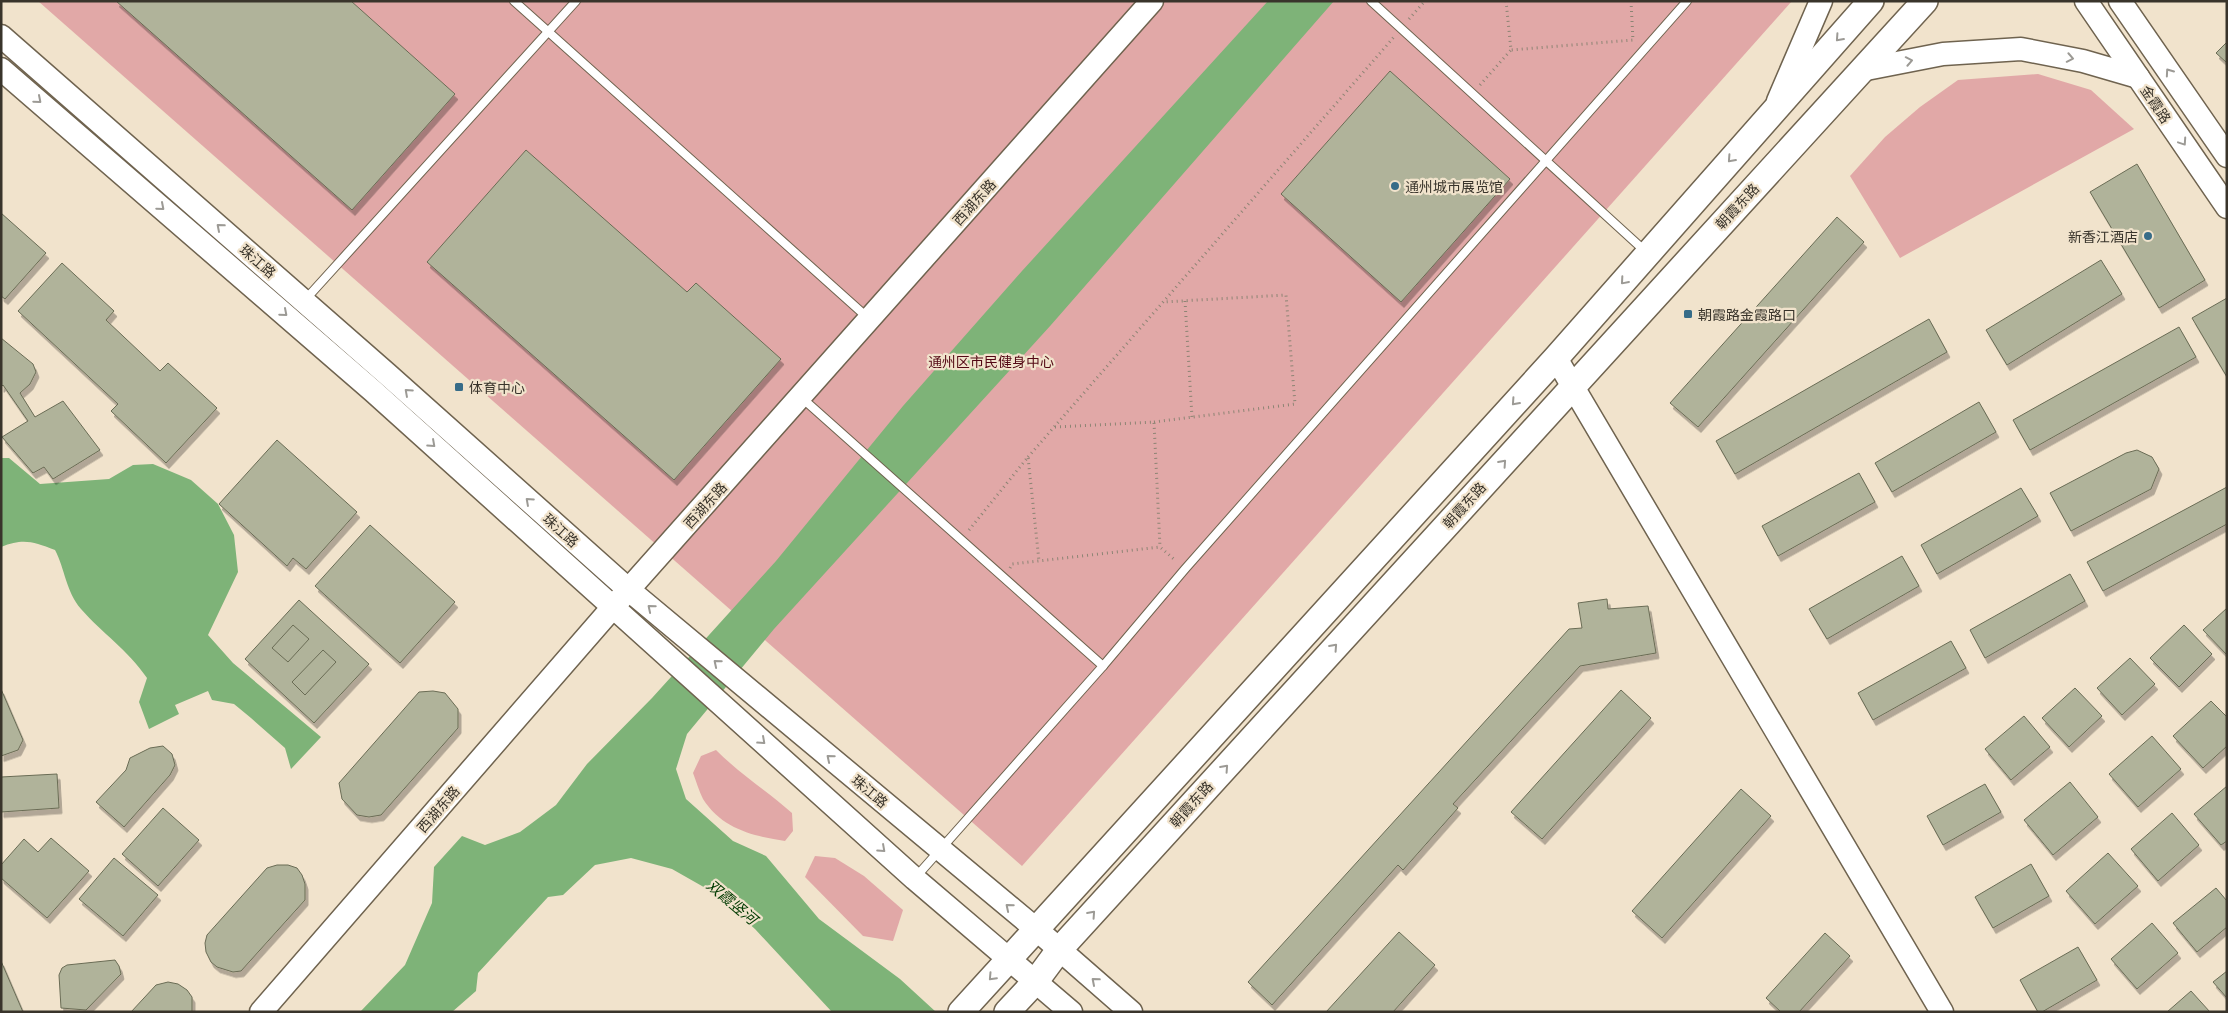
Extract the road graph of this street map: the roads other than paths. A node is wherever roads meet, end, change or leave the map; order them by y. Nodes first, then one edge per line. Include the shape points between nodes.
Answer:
1 (514, 1) edge
2 (576, 1) edge
3 (1152, 1) edge
4 (1371, 1) edge
5 (1687, 1) edge
6 (1821, 1) edge
7 (1871, 1) edge
8 (1925, 1) edge
9 (2086, 1) edge
10 (2120, 1) edge
11 (2141, 1) edge
12 (548, 32) junction
13 (1, 36) edge
14 (2146, 38) junction
15 (1, 68) edge
16 (1861, 70) junction
17 (2138, 77) junction
18 (1773, 111) junction
19 (2227, 156) edge
20 (1546, 161) junction
21 (2227, 207) edge
22 (1648, 254) junction
23 (304, 301) junction
24 (870, 319) junction
25 (1556, 358) junction
26 (1573, 385) junction
27 (802, 398) junction
28 (629, 590) junction
29 (613, 607) junction
30 (1103, 666) junction
31 (915, 879) junction
32 (1036, 929) junction
33 (1059, 950) junction
34 (1009, 958) junction
35 (1036, 981) junction
36 (968, 1004) edge
37 (261, 1012) edge
38 (1007, 1012) edge
39 (1071, 1012) edge
40 (1131, 1012) edge
41 (1942, 1012) edge

1 - 12 lane
2 - 12 lane
3 - 24 street, 西湖东路
4 - 20 lane
5 - 20 lane
6 - 18 street
7 -> 18 main road
8 - 16 main road, 朝霞东路
9 - 17 street, 金霞路
10 - 14 street, 金霞路
11 - 14 street
12 - 23 lane
12 - 24 lane
23 -> 13 street, 珠江路
19 -> 14 street, 金霞路
15 -> 29 street, 珠江路 via 359,379
16 -> 17 street via 1943,54 2021,49 2083,60
16 - 26 main road, 朝霞东路
17 -> 21 street, 金霞路
18 -> 22 main road
20 - 22 lane
20 - 30 lane
22 -> 25 main road
28 -> 23 street, 珠江路
24 - 27 street, 西湖东路
25 - 26 street
25 -> 32 main road
33 -> 26 main road, 朝霞东路
26 - 41 street
27 - 28 street, 西湖东路
27 - 30 lane
28 - 29 street, 西湖东路
32 -> 28 street, 珠江路
29 -> 31 street, 珠江路
29 - 37 street, 西湖东路
30 - 31 lane
31 - 34 street, 珠江路
32 - 33 street, 珠江路
32 - 34 main road
33 - 35 main road, 朝霞东路
40 -> 33 street, 珠江路
34 - 35 street, 珠江路
34 -> 36 main road
35 - 38 main road, 朝霞东路
35 - 39 street, 珠江路

